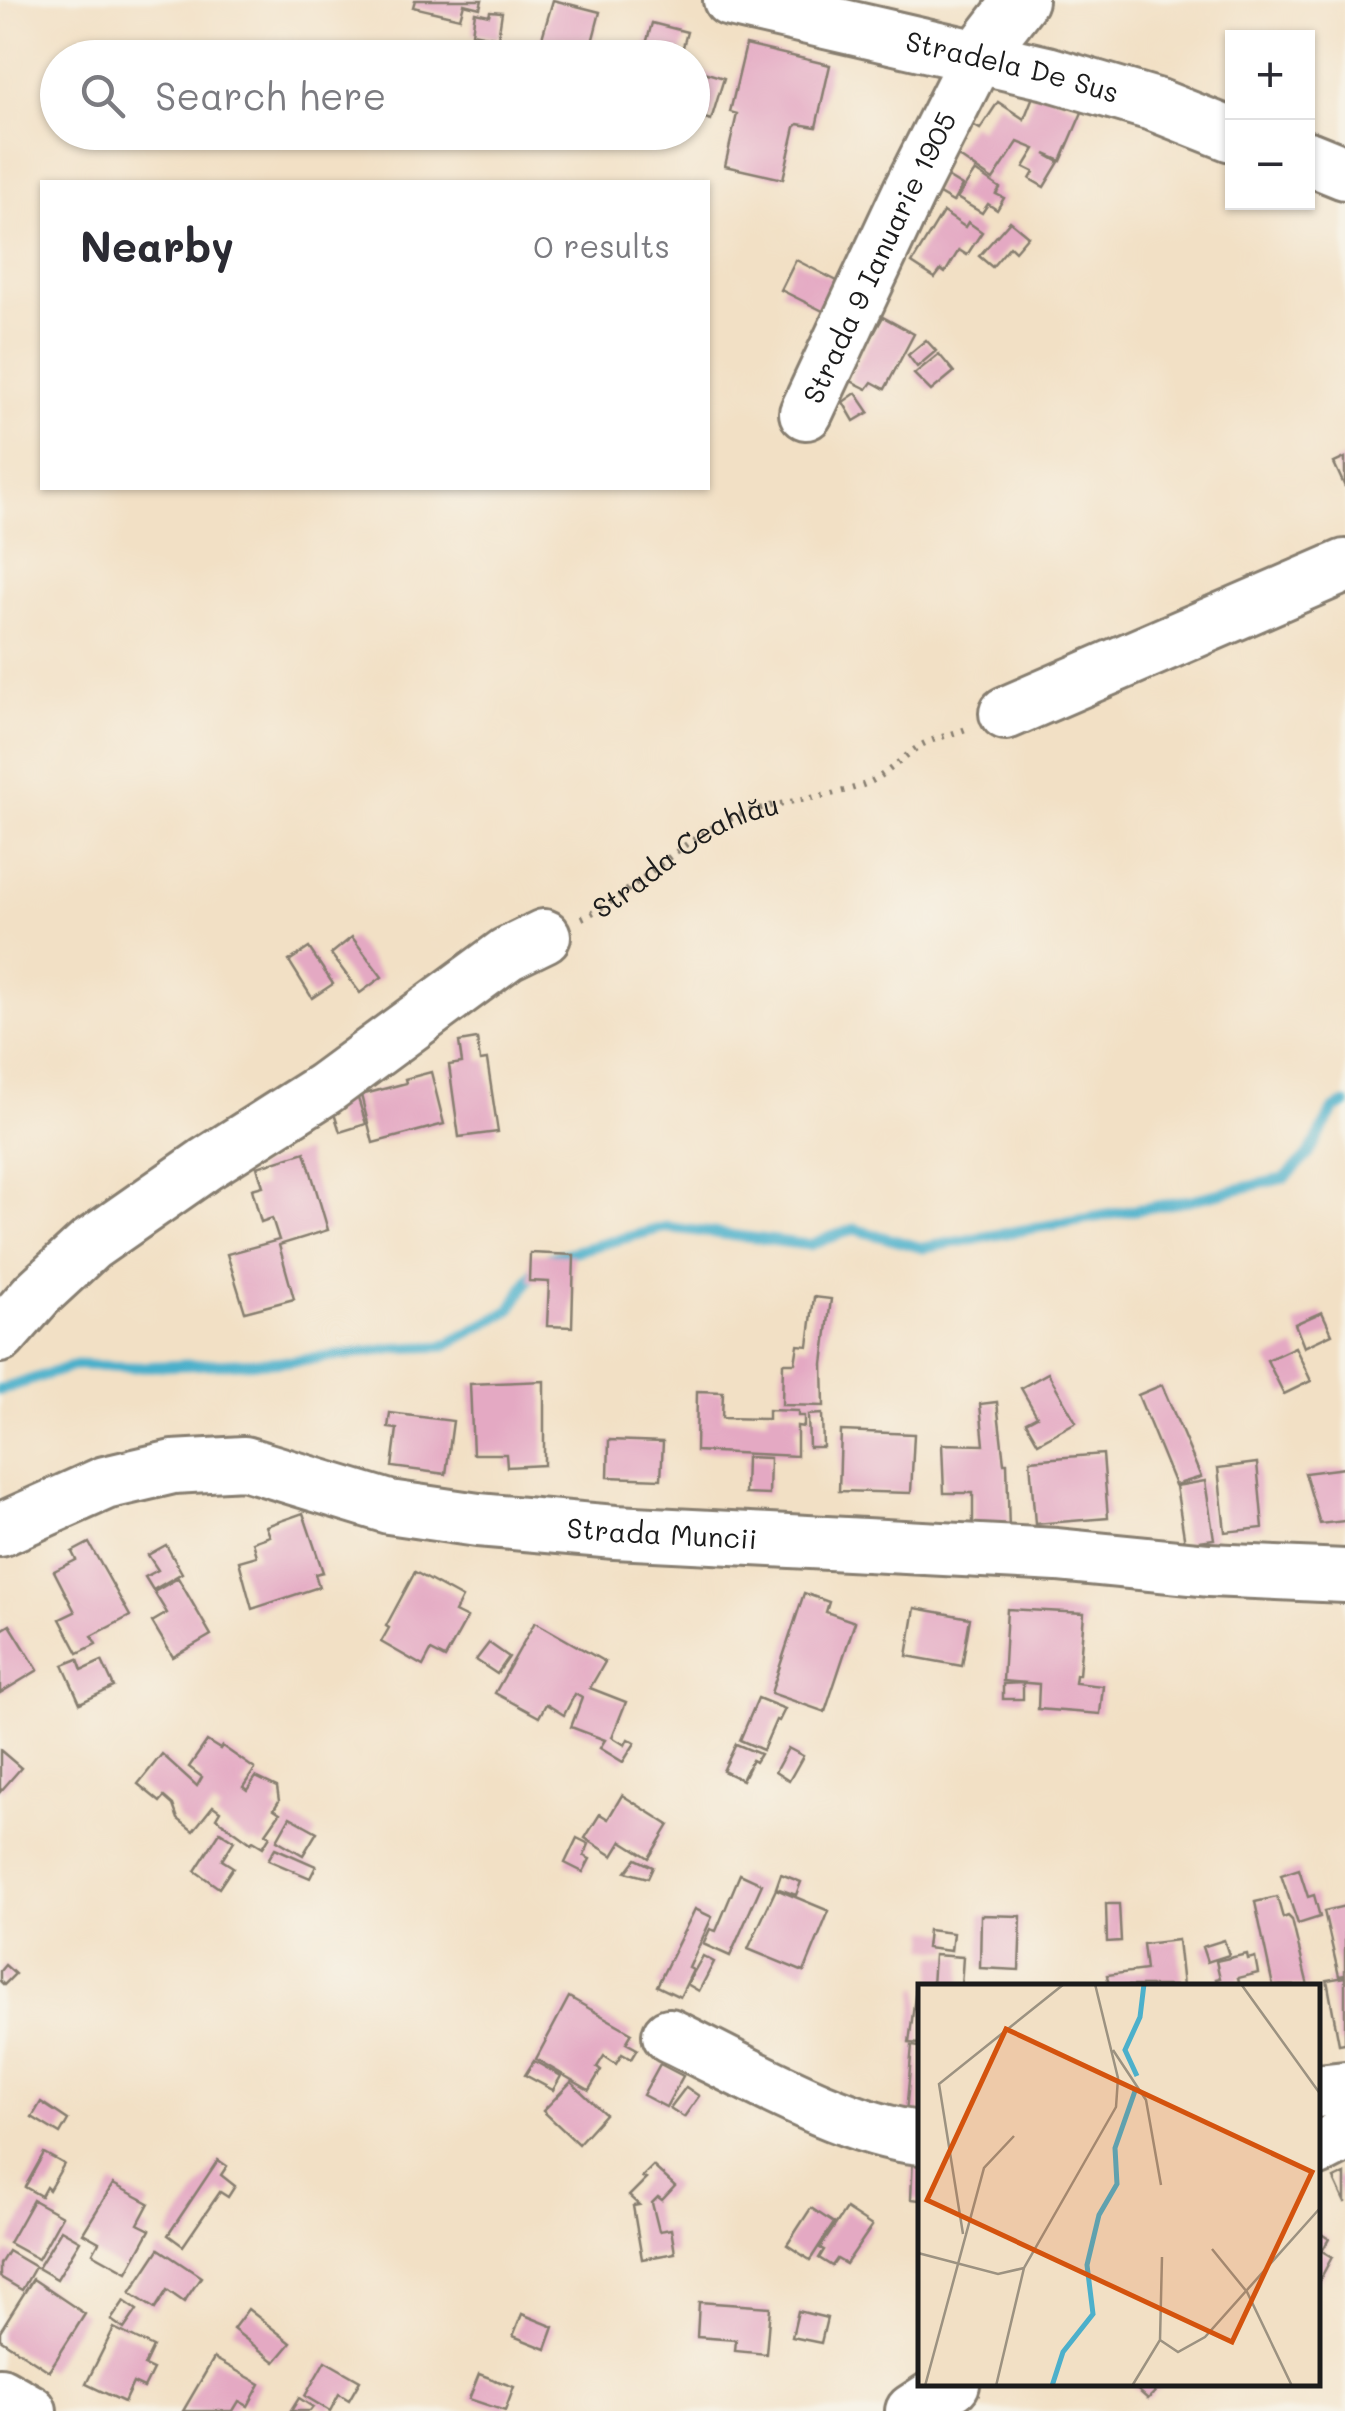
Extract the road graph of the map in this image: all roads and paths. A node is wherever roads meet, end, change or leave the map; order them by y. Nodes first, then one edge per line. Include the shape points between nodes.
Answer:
1 (730, 0) edge
2 (1021, 0) edge
3 (977, 57) junction
4 (1225, 132) edge
5 (1315, 161) edge
6 (1345, 173) edge
7 (806, 413) dead end
8 (1345, 566) edge
9 (1006, 713) joint
10 (544, 936) joint
11 (0, 1336) edge
12 (0, 1530) edge
13 (1345, 1576) edge
14 (669, 2035) dead end
15 (1345, 2088) edge
16 (1320, 2091) edge
17 (1345, 2134) edge
18 (918, 2138) edge
19 (1320, 2148) edge
20 (950, 2386) edge
21 (0, 2394) edge
22 (30, 2411) edge
23 (912, 2411) edge

1 - 3 street, Stradela De Sus
2 - 3 street, Strada 9 Ianuarie 1905
3 - 4 street, Stradela De Sus via 1156,106
3 - 7 street, Strada 9 Ianuarie 1905
5 - 6 street
8 - 9 street
9 - 10 path, Strada Ceahlău via 923,744 873,781 726,820 616,900
10 - 11 street via 506,954 324,1089 90,1245
12 - 13 street, Strada Muncii via 105,1483 173,1468 244,1463 389,1507 478,1520
14 - 18 street via 845,2118
15 - 16 street
17 - 19 street
20 - 23 street
21 - 22 street

